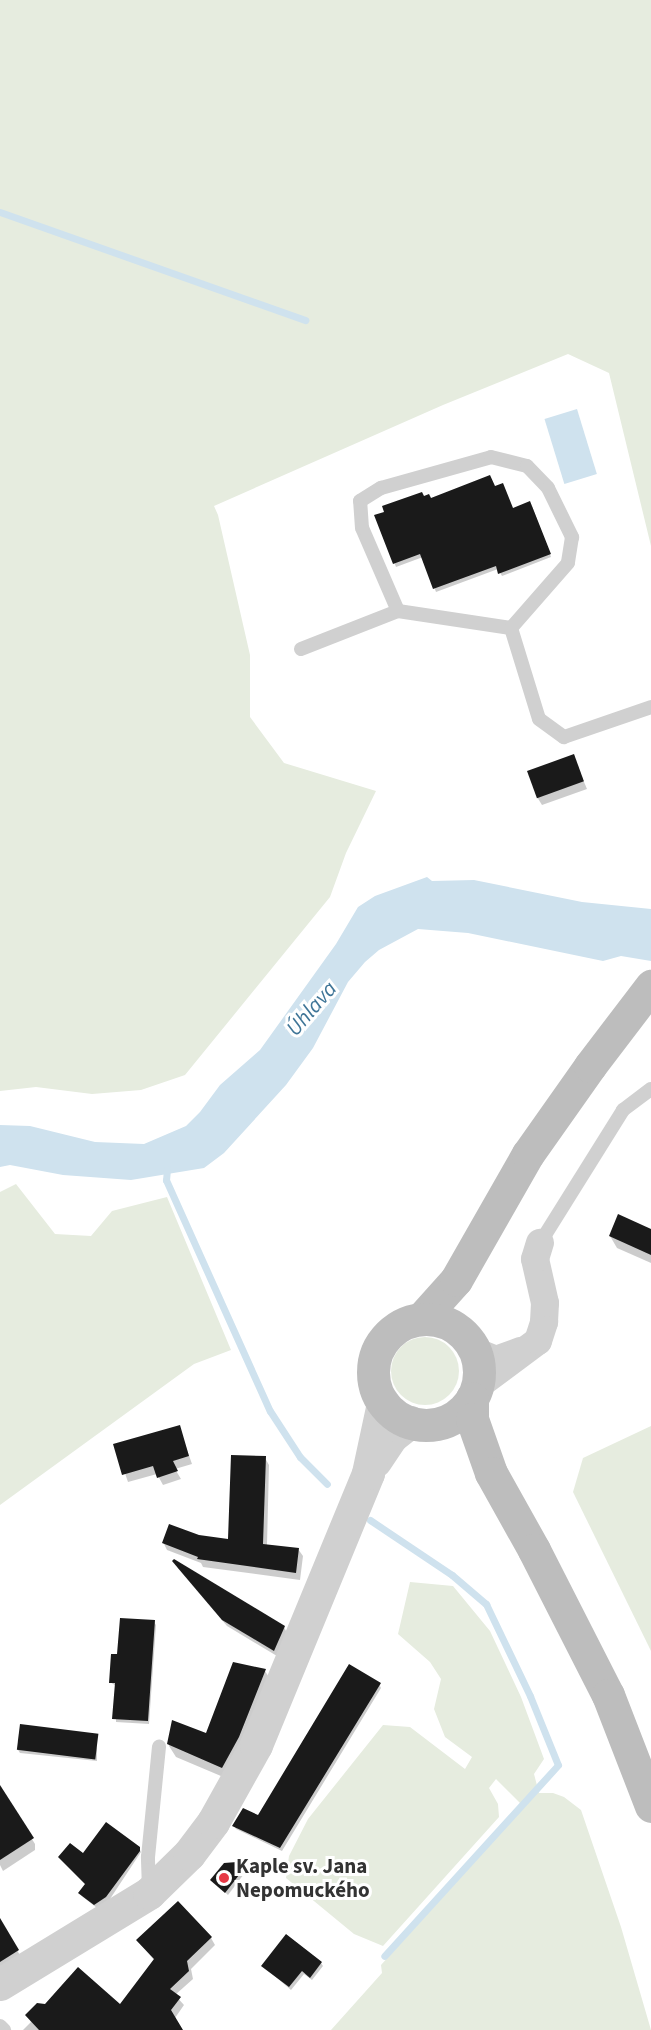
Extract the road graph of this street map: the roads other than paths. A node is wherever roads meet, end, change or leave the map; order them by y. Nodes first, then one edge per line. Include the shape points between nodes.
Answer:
1 (398, 611) junction
2 (511, 628) junction
3 (301, 649) dead end
4 (651, 706) edge
5 (651, 986) edge
6 (651, 1089) edge
7 (540, 1243) joint
8 (456, 1280) junction
9 (421, 1319) junction
10 (466, 1340) junction
11 (529, 1348) junction
12 (474, 1393) junction
13 (383, 1403) junction
14 (421, 1423) junction
15 (368, 1473) junction
16 (491, 1473) junction
17 (159, 1747) dead end
18 (651, 1806) edge
19 (149, 1893) junction
20 (0, 1984) edge
21 (0, 2026) edge
22 (4, 2030) edge

1 - 2 lane
1 - 2 lane via 362,528 360,501 381,488 491,457 527,466 548,488 572,537 568,563
1 - 3 lane
2 - 4 lane via 540,719 564,737
5 - 8 main road via 528,1154
6 - 7 lane via 623,1110
7 - 11 street via 535,1259 545,1303 544,1322 538,1341
8 - 9 main road
8 - 10 main road
9 - 10 main road via 444,1322
9 - 13 main road via 398,1327 380,1344 373,1368
10 - 11 street via 496,1360
10 - 12 main road via 478,1376
11 - 12 street
12 - 14 main road via 455,1416
12 - 16 main road via 472,1419
13 - 14 main road via 395,1415
13 - 15 street
14 - 15 street via 392,1437
14 - 16 main road via 459,1441
15 - 19 street via 255,1745 213,1822 189,1854
16 - 18 main road via 608,1695
17 - 19 lane via 148,1857
19 - 20 street
21 - 22 lane

